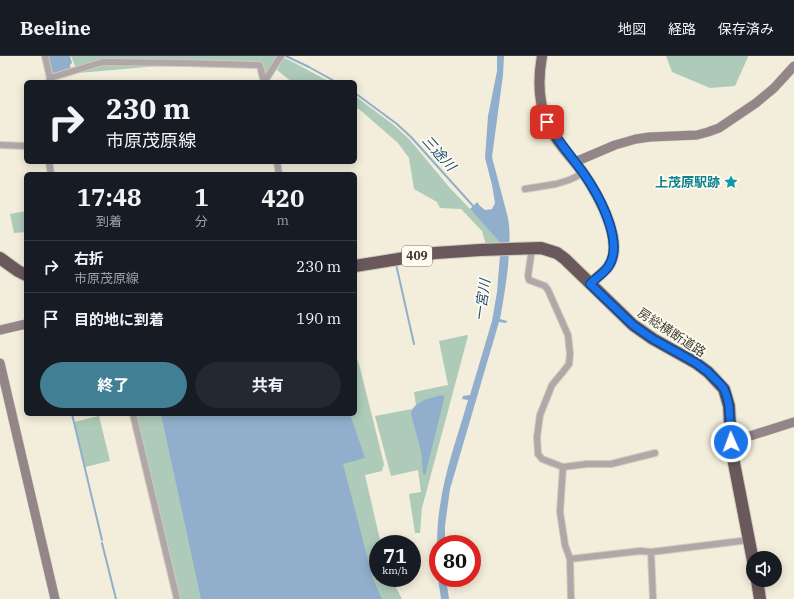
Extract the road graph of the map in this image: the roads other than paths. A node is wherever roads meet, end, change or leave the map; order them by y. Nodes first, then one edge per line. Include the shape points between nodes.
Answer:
1 (45, 56) edge
2 (542, 56) edge
3 (280, 58) edge
4 (794, 66) edge
5 (49, 80) edge
6 (264, 80) edge
7 (265, 80) edge
8 (0, 145) edge
9 (24, 146) edge
10 (575, 162) junction
11 (584, 174) junction
12 (526, 190) dead end
13 (532, 248) junction
14 (0, 258) edge
15 (357, 266) edge
16 (24, 274) edge
17 (590, 284) junction
18 (24, 324) edge
19 (0, 330) edge
20 (0, 363) edge
21 (133, 416) edge
22 (794, 422) edge
23 (731, 442) junction
24 (655, 453) dead end
25 (562, 467) junction
26 (749, 540) junction
27 (751, 551) edge
28 (651, 552) junction
29 (570, 559) junction
30 (758, 587) edge
31 (56, 599) edge
32 (177, 599) edge
33 (571, 599) edge
34 (653, 599) edge
35 (760, 599) edge

1 - 5 street
2 - 10 main road via 539,76 543,111 554,135
3 - 7 street
4 - 10 street via 756,104 719,128 696,135 636,139
5 - 6 street via 103,62 258,65
8 - 9 street
10 - 11 main road
11 - 12 street via 556,184
11 - 17 main road via 598,197 609,224 614,247 608,266
13 - 15 highway, 房総横断道路 / 409 via 435,253
13 - 17 highway, 房総横断道路 / 409 via 557,253
13 - 25 street via 528,276 530,280 545,286 548,290 568,335 569,364 552,385 540,415 537,437 538,454 542,459
14 - 16 highway
17 - 23 highway, 房総横断道路 / 409 via 633,325 696,363 720,384 729,406
18 - 19 street
20 - 31 street
21 - 32 street
22 - 23 street
23 - 26 highway, 房総横断道路 / 409
24 - 25 street via 611,464
25 - 29 street via 560,512
26 - 27 highway, 房総横断道路 / 409
26 - 28 street
28 - 29 street
28 - 34 street
29 - 33 street
30 - 35 highway

